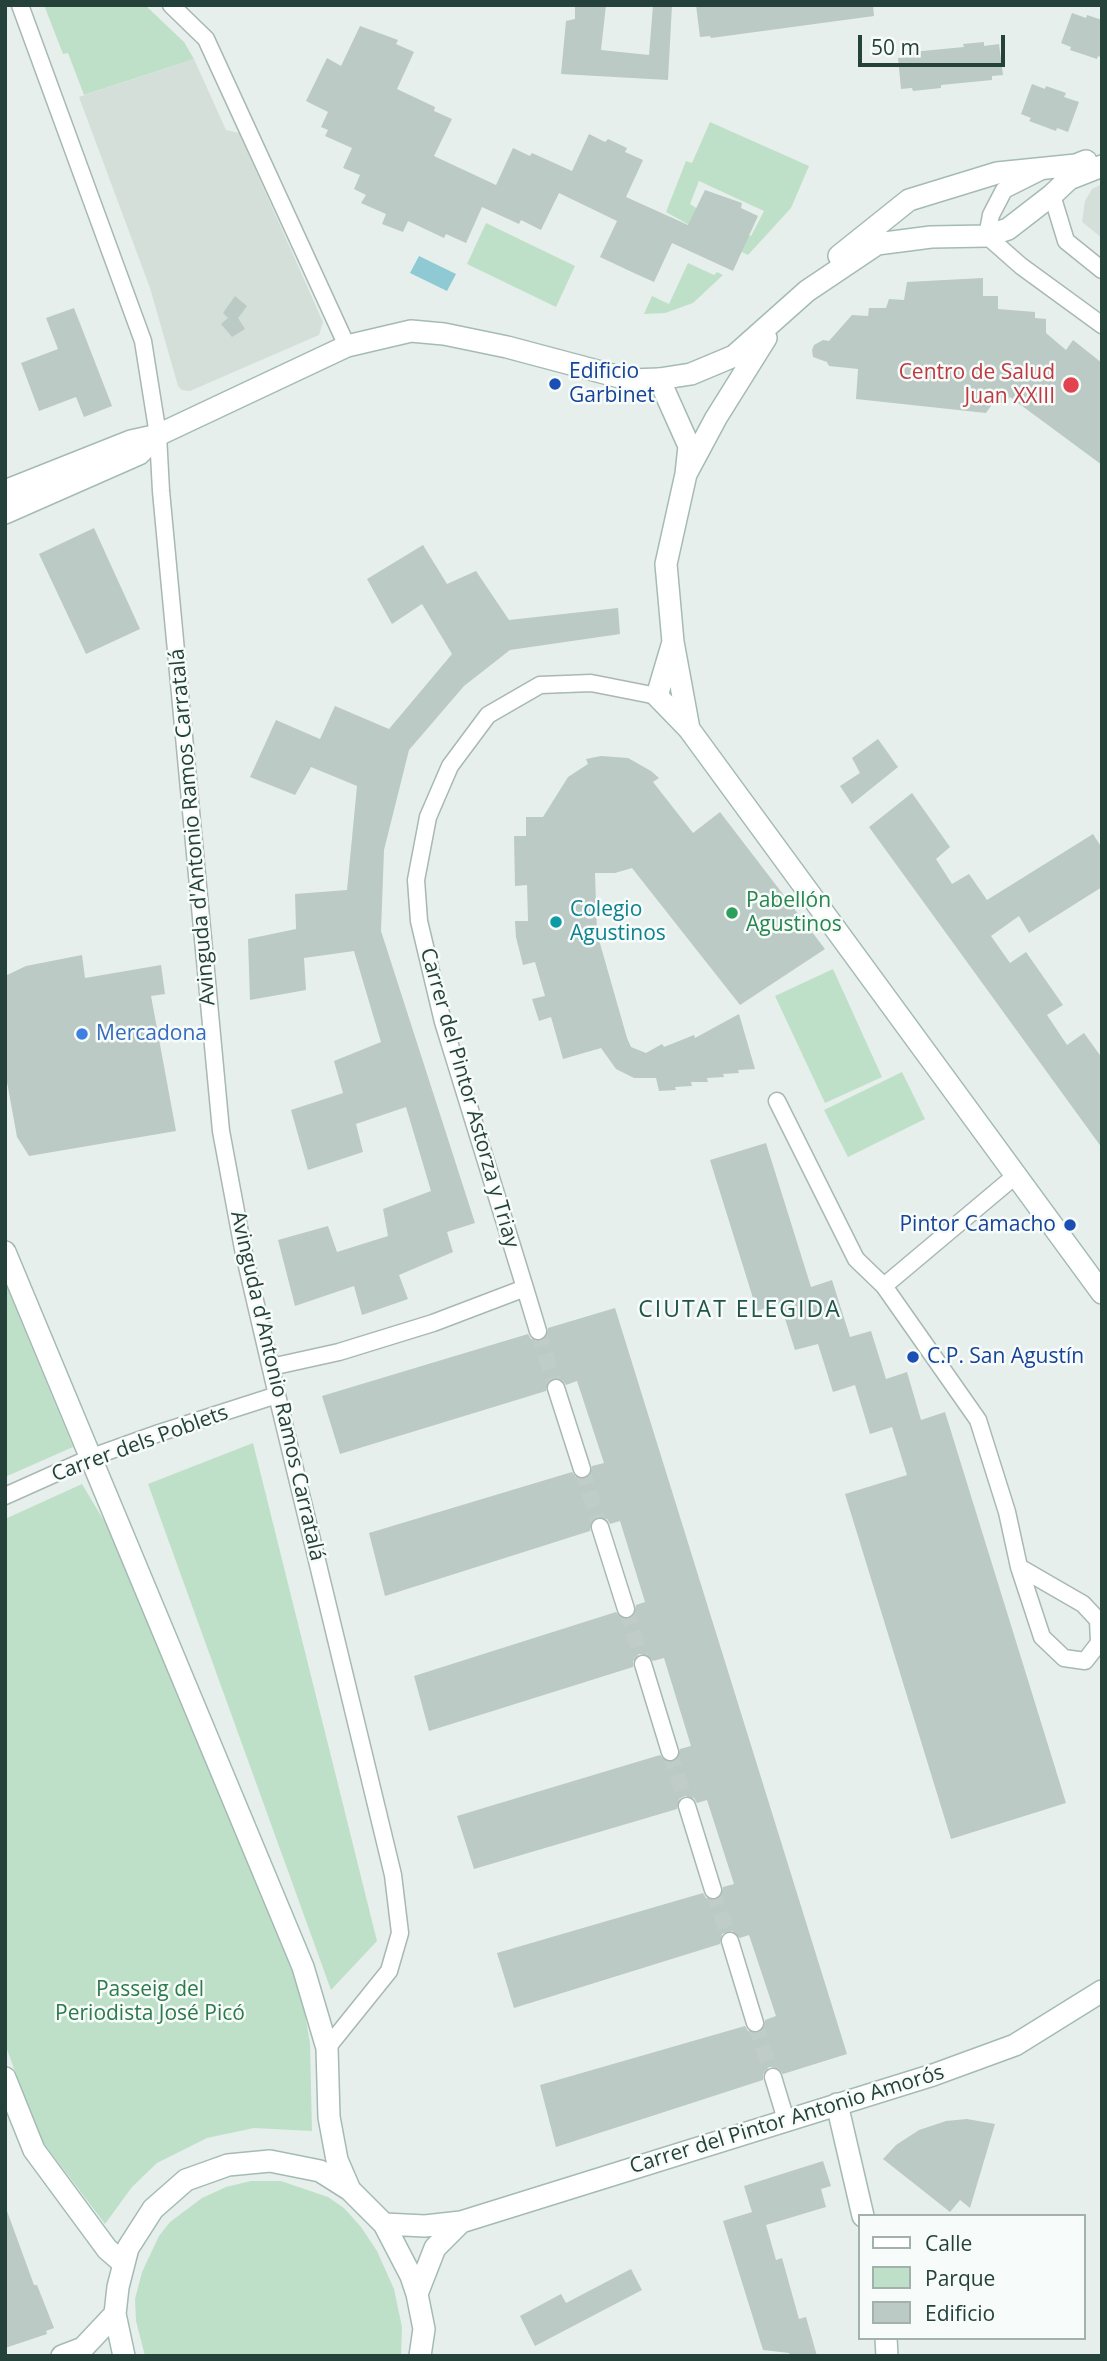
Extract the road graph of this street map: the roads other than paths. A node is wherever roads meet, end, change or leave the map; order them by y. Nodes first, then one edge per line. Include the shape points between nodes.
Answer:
1 (20, 5) edge
2 (171, 5) edge
3 (1102, 153) edge
4 (1102, 166) edge
5 (1046, 169) junction
6 (1052, 195) junction
7 (987, 236) junction
8 (1102, 270) edge
9 (807, 291) junction
10 (1102, 325) edge
11 (347, 346) junction
12 (659, 379) junction
13 (158, 435) junction
14 (686, 474) junction
15 (5, 491) edge
16 (5, 513) edge
17 (673, 642) junction
18 (657, 696) junction
19 (689, 729) junction
20 (777, 1101) dead end
21 (1015, 1176) junction
22 (5, 1252) edge
23 (884, 1286) junction
24 (525, 1287) junction
25 (1102, 1293) edge
26 (538, 1331) tunnel mouth
27 (271, 1367) junction
28 (556, 1388) tunnel mouth
29 (276, 1395) junction
30 (92, 1457) junction
31 (582, 1469) tunnel mouth
32 (5, 1496) edge
33 (600, 1527) tunnel mouth
34 (1019, 1567) junction
35 (626, 1609) tunnel mouth
36 (643, 1664) tunnel mouth
37 (670, 1752) tunnel mouth
38 (687, 1805) tunnel mouth
39 (713, 1889) tunnel mouth
40 (730, 1941) tunnel mouth
41 (1102, 1991) edge
42 (755, 2023) tunnel mouth
43 (327, 2048) junction
44 (773, 2077) tunnel mouth
45 (5, 2078) edge
46 (837, 2104) junction
47 (786, 2120) junction
48 (350, 2190) junction
49 (863, 2214) edge
50 (461, 2222) junction
51 (384, 2224) junction
52 (123, 2263) junction
53 (417, 2294) junction
54 (115, 2314) junction
55 (62, 2356) edge
56 (124, 2356) edge
57 (420, 2356) edge

1 - 13 street, Avinguda d'Antonio Ramos Carratalá via 143,341
2 - 11 street via 206,40
3 - 5 street via 1076,165
4 - 6 street via 1069,179
5 - 7 street via 1004,190 991,215
5 - 9 street via 997,173 909,200 830,264
6 - 7 street via 1008,229
6 - 8 street via 1066,241
7 - 9 street via 877,244
7 - 10 street
9 - 12 street via 734,356 691,374
9 - 14 street via 762,343
11 - 12 street via 411,331 444,334 631,380
11 - 13 street
12 - 14 street via 689,446
13 - 15 street via 131,441
13 - 16 street via 139,454
13 - 27 street, Avinguda d'Antonio Ramos Carratalá via 221,1131
14 - 17 street via 666,564
17 - 18 street
17 - 19 street
18 - 19 street
18 - 24 street, Carrer del Pintor Astorza y Triay via 591,683 540,685 488,715 450,766 428,817 416,880 419,921 443,1022
19 - 21 street
20 - 23 street via 856,1259
21 - 23 street
21 - 25 street
22 - 30 street
23 - 34 street via 978,1420
24 - 26 street, Carrer del Pintor Astorza y Triay
24 - 27 street via 421,1327
27 - 29 street, Avinguda d'Antonio Ramos Carratalá
28 - 31 street
29 - 30 street, Carrer dels Poblets
29 - 43 street, Avinguda d'Antonio Ramos Carratalá via 391,1867 400,1933 389,1971
30 - 32 street, Carrer dels Poblets
30 - 43 street via 303,1967
33 - 35 street
34 - 34 street via 1042,1637 1064,1658 1085,1661 1099,1643 1098,1620 1083,1604
36 - 37 street
38 - 39 street
40 - 42 street
41 - 46 street, Carrer del Pintor Antonio Amorós via 1015,2045
43 - 48 street via 329,2116 337,2160
44 - 47 street
45 - 52 street via 34,2150 107,2249
46 - 47 street, Carrer del Pintor Antonio Amorós
46 - 49 street
47 - 50 street, Carrer del Pintor Antonio Amorós
48 - 51 street
48 - 52 street via 320,2171 270,2161 228,2165 186,2180 153,2210
50 - 51 street, Carrer del Pintor Antonio Amorós
50 - 53 street, Carrer del Pintor Antonio Amorós via 435,2248
51 - 53 street
52 - 54 street
53 - 57 street via 424,2329
54 - 55 street via 83,2348
54 - 56 street

